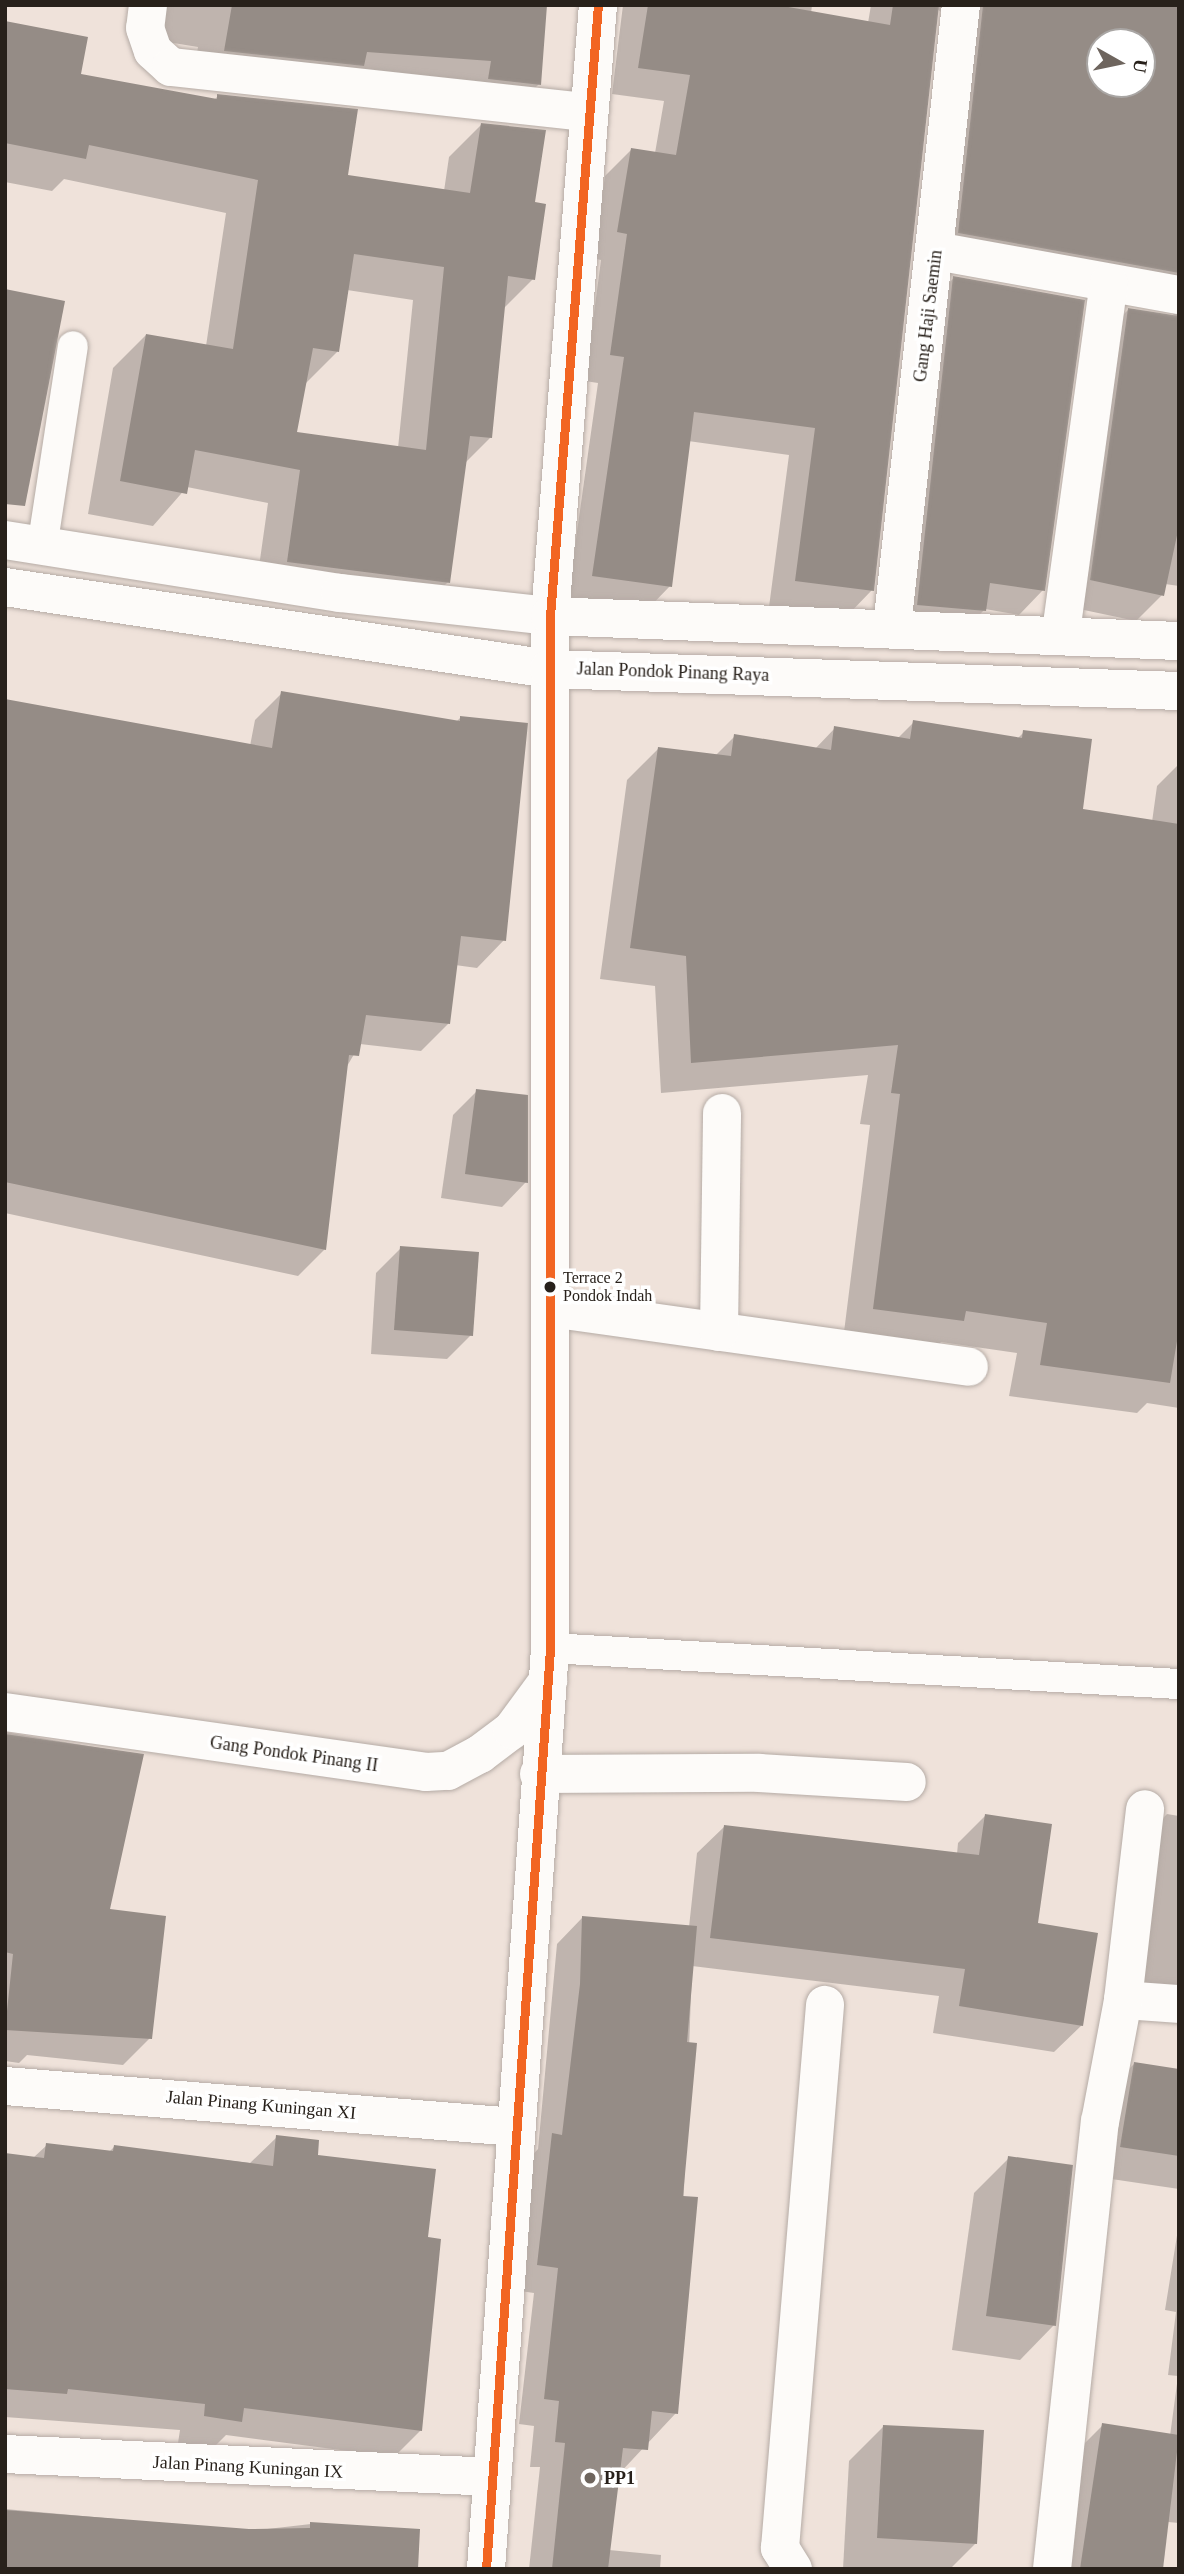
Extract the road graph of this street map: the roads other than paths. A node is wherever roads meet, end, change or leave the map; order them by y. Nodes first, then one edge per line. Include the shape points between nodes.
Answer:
1 (148, 5) edge
2 (598, 5) edge
3 (961, 5) edge
4 (586, 112) junction
5 (936, 251) junction
6 (1110, 283) junction
7 (1179, 295) edge
8 (74, 346) dead end
9 (23, 544) edge
10 (5, 587) edge
11 (550, 616) junction
12 (892, 627) junction
13 (1061, 632) junction
14 (1179, 641) edge
15 (549, 668) junction
16 (1179, 691) edge
17 (722, 1113) dead end
18 (551, 1308) junction
19 (719, 1332) junction
20 (969, 1367) dead end
21 (548, 1679) junction
22 (1179, 1684) edge
23 (5, 1712) edge
24 (541, 1763) junction
25 (907, 1782) dead end
26 (1144, 1809) dead end
27 (1123, 2000) junction
28 (1179, 2004) edge
29 (825, 2005) dead end
30 (5, 2086) edge
31 (516, 2127) junction
32 (5, 2454) edge
33 (492, 2477) junction
34 (486, 2569) edge
35 (793, 2569) edge
36 (1052, 2569) edge

1 - 4 street via 145,28 153,51 171,67
2 - 4 street
3 - 5 street, Gang Haji Saemin
4 - 11 street
5 - 6 street
5 - 12 street, Gang Haji Saemin
6 - 7 street
6 - 13 street
8 - 9 lane
9 - 11 street via 340,593
10 - 15 street, Jalan Pondok Pinang Raya
11 - 12 street
11 - 15 street
12 - 13 street
13 - 14 street
15 - 16 street, Jalan Pondok Pinang Raya
15 - 18 street
17 - 19 street
18 - 19 street
18 - 21 street
19 - 20 street
21 - 22 lane
21 - 23 street, Gang Pondok Pinang II via 512,1730 448,1771 426,1772
21 - 24 street
24 - 25 street
24 - 31 street
26 - 27 street
27 - 28 street
27 - 36 street via 1100,2122
29 - 35 street via 780,2549
30 - 31 street, Jalan Pinang Kuningan XI
31 - 33 street
32 - 33 street, Jalan Pinang Kuningan IX
33 - 34 street

